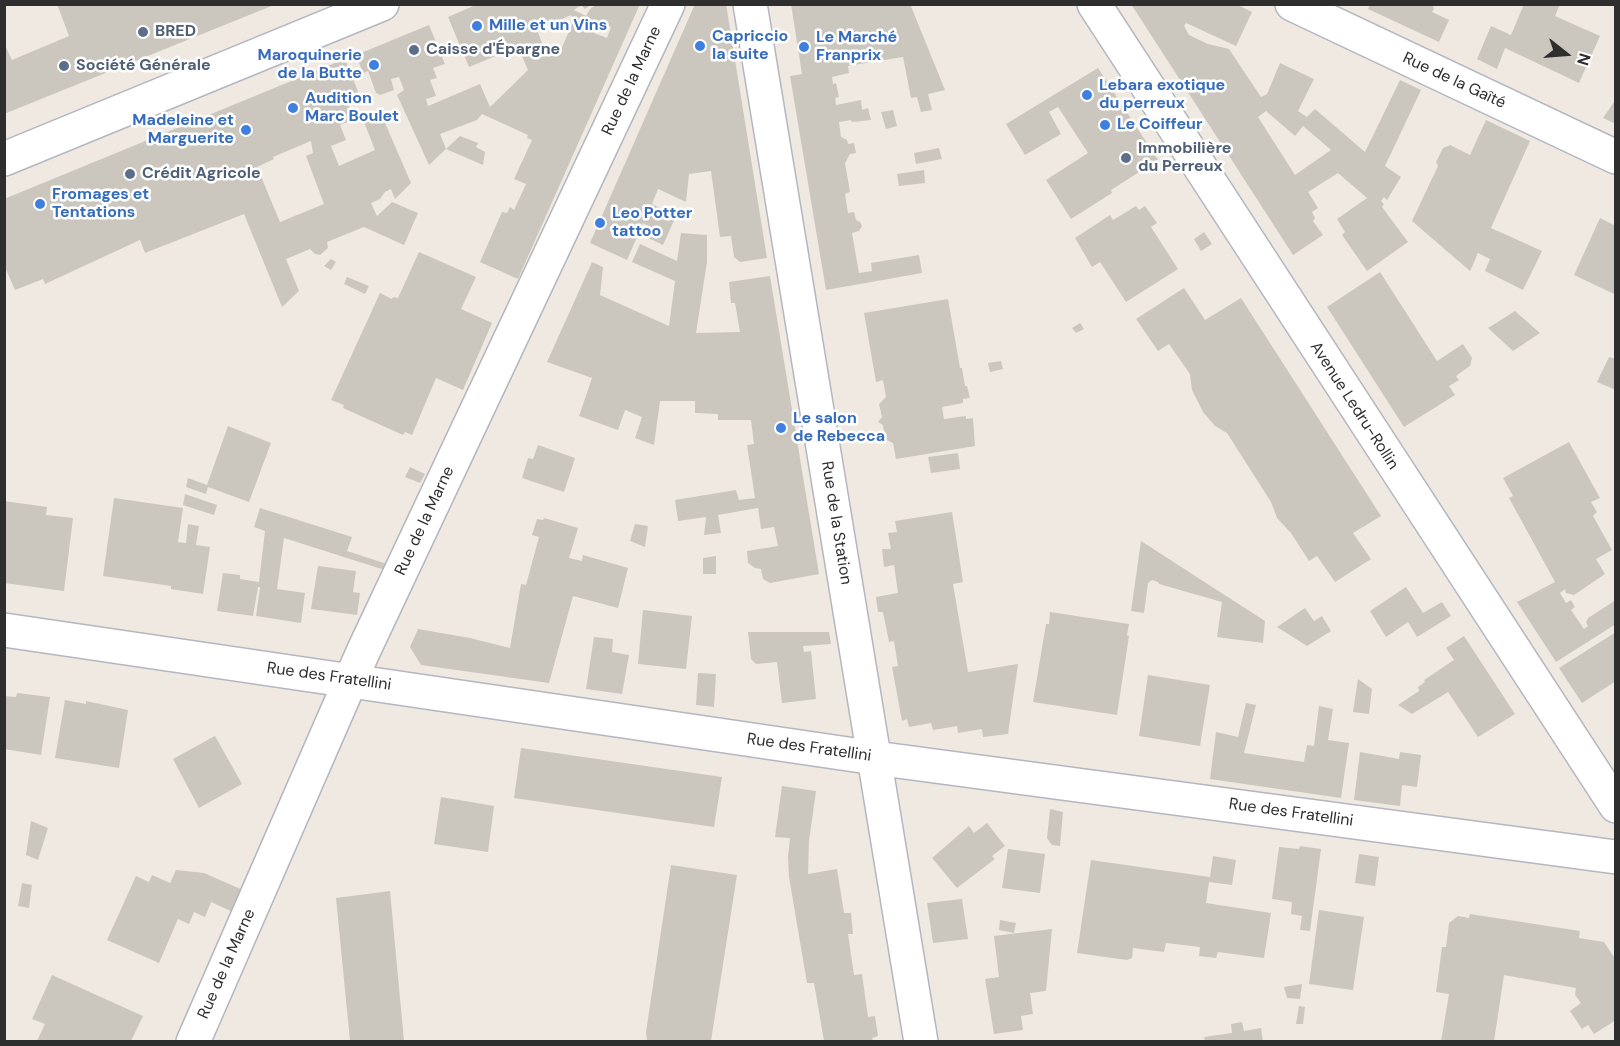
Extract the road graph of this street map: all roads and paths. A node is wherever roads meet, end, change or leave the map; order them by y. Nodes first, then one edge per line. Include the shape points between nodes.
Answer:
1 (382, 4) edge
2 (668, 4) edge
3 (750, 4) edge
4 (1094, 4) edge
5 (1292, 4) edge
6 (1616, 157) edge
7 (4, 159) edge
8 (4, 630) edge
9 (350, 681) junction
10 (874, 758) junction
11 (1616, 806) edge
12 (1616, 857) edge
13 (193, 1041) edge
14 (921, 1041) edge

1 - 7 street
2 - 9 street, Rue de la Marne
3 - 10 street, Rue de la Station
4 - 11 street, Avenue Ledru-Rollin
5 - 6 street, Rue de la Gaîté
8 - 9 street, Rue des Fratellini
9 - 10 street, Rue des Fratellini
9 - 13 street, Rue de la Marne
10 - 12 street, Rue des Fratellini
10 - 14 street, Rue de la Station

